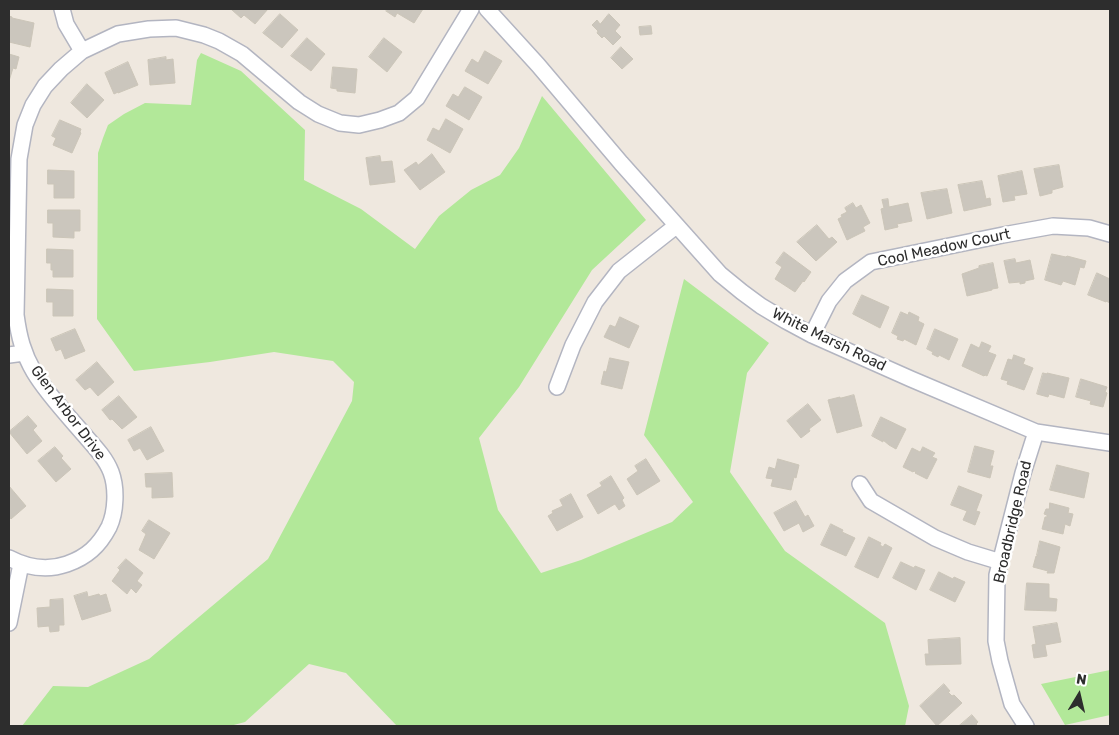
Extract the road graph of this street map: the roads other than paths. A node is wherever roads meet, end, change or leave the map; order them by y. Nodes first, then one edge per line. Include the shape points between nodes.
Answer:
1 (62, 9) edge
2 (471, 9) edge
3 (487, 9) edge
4 (82, 51) junction
5 (676, 226) junction
6 (1110, 234) edge
7 (812, 335) junction
8 (24, 353) junction
9 (9, 355) edge
10 (557, 387) dead end
11 (1036, 432) junction
12 (1110, 443) edge
13 (860, 484) dead end
14 (15, 561) edge
15 (1001, 562) junction
16 (9, 623) edge
17 (1026, 726) edge

1 - 4 street via 66,24
2 - 4 street, Glen Arbor Drive via 417,98 399,113 359,124 340,123 318,114 242,54 204,35 176,28 150,29 118,34
3 - 5 street, White Marsh Road
4 - 8 street, Glen Arbor Drive via 44,86 25,125 19,159 16,315
5 - 7 street, White Marsh Road via 720,274 742,292 786,322
5 - 10 street via 619,271 595,302 572,345
6 - 7 street, Cool Meadow Court via 1089,228 1053,226 871,262 844,281 829,301
7 - 11 street, White Marsh Road
8 - 9 street
8 - 14 street, Glen Arbor Drive via 48,391 102,455 112,473 116,498 112,520 102,540 79,560 40,568
11 - 12 street, White Marsh Road
11 - 15 street, Broadbridge Road
13 - 15 street via 871,501 935,538
14 - 16 street
15 - 17 street, Broadbridge Road via 996,641 1012,704

